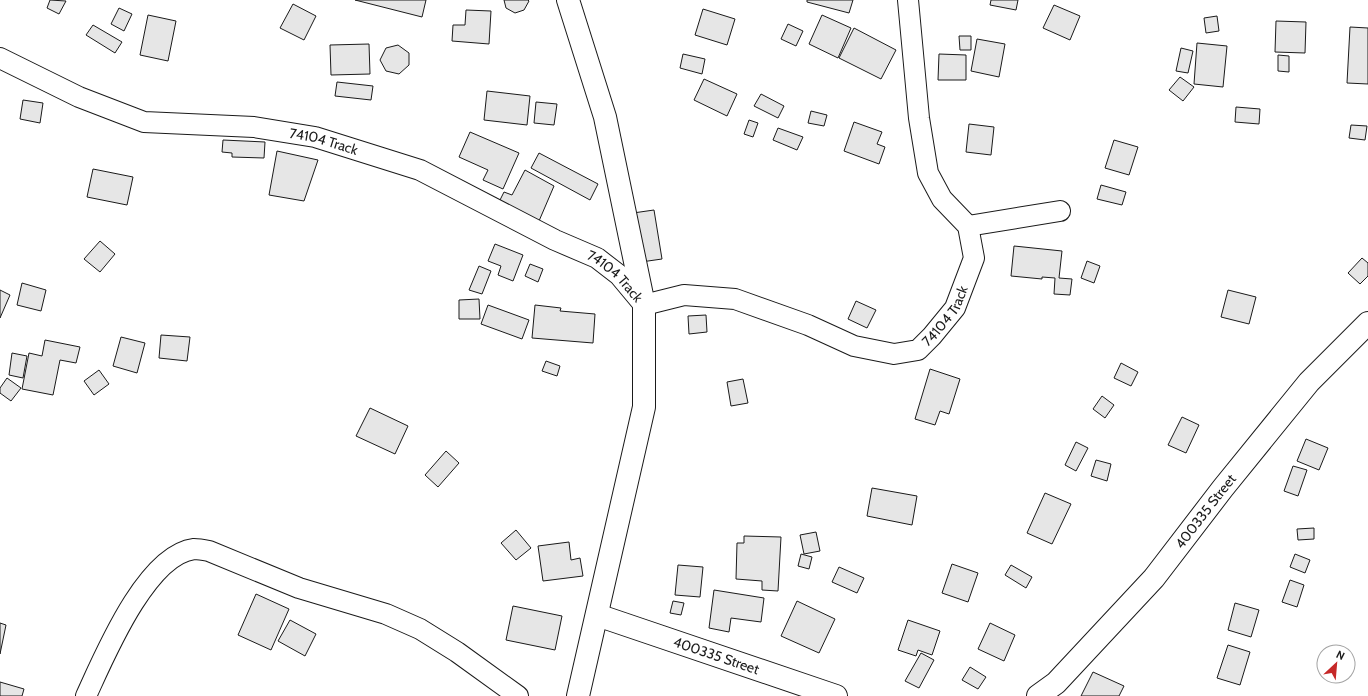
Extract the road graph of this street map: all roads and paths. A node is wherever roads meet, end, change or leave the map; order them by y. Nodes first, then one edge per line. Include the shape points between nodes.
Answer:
1 (568, 0) edge
2 (908, 0) edge
3 (0, 58) edge
4 (1060, 211) dead end
5 (968, 226) junction
6 (644, 305) junction
7 (1368, 323) edge
8 (597, 615) junction
9 (86, 696) edge
10 (518, 696) edge
11 (578, 696) edge
12 (836, 696) edge
13 (1038, 696) edge

1 - 6 street via 605,116
2 - 5 street via 919,118 928,173 942,199
3 - 6 street, 74104 Track via 79,97 144,122 254,127 315,137 420,170 555,240 597,258 619,275
4 - 5 street
5 - 6 street, 74104 Track via 974,258 955,308 918,350 894,354 854,346 808,325 735,299 684,294
6 - 8 street via 644,407
7 - 13 street, 400335 Street via 1309,382 1154,578 1061,678
8 - 11 street
8 - 12 street, 400335 Street
9 - 10 street via 116,631 150,578 175,556 193,549 209,551 299,588 386,614 420,629

